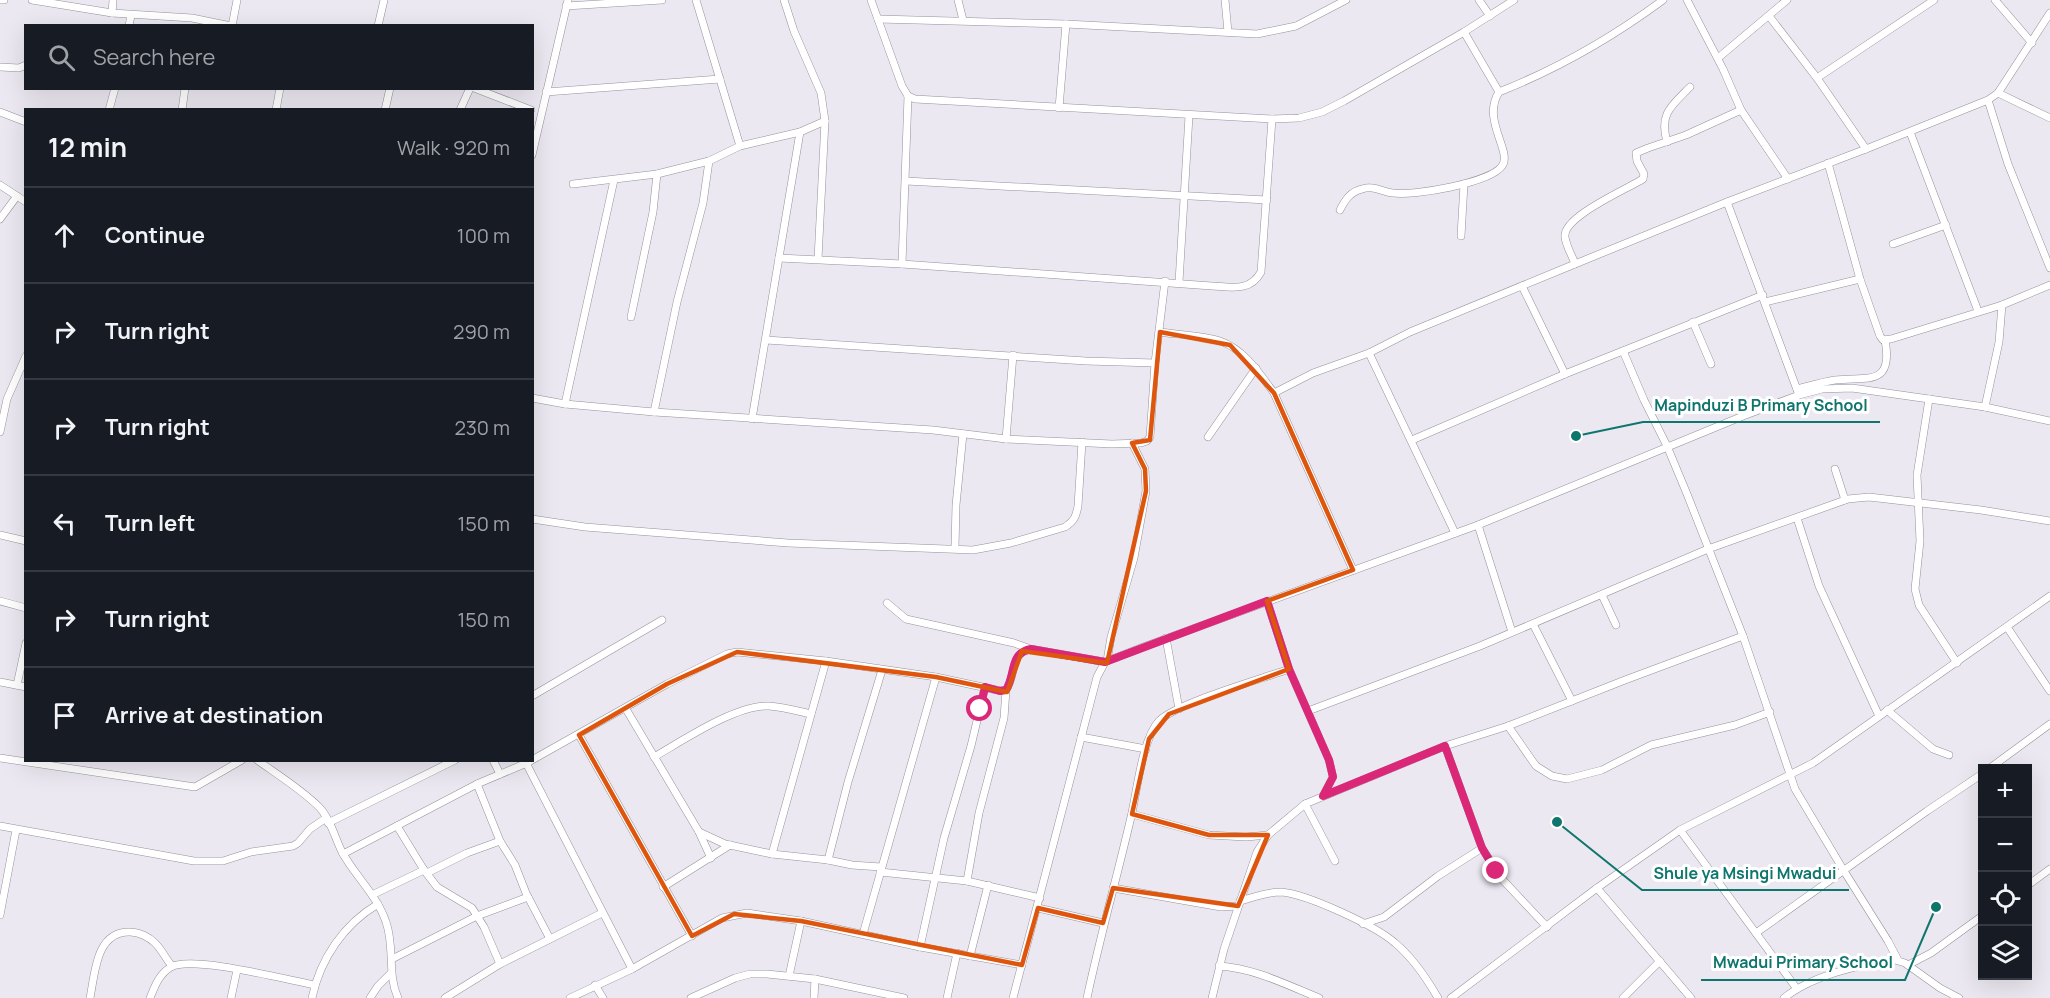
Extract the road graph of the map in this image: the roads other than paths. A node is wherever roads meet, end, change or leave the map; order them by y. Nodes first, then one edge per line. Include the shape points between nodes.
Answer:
1 (32, 0) edge
2 (113, 0) edge
3 (237, 0) edge
4 (384, 0) edge
5 (662, 0) edge
6 (696, 0) edge
7 (784, 0) edge
8 (871, 0) edge
9 (958, 0) edge
10 (1225, 0) edge
11 (1346, 0) edge
12 (1479, 0) edge
13 (1514, 0) edge
14 (1663, 0) edge
15 (1687, 0) edge
16 (1787, 0) edge
17 (1934, 0) edge
18 (1995, 0) edge
19 (567, 3) edge
20 (2050, 13) edge
21 (112, 14) junction
22 (131, 15) junction
23 (1490, 16) junction
24 (1769, 16) junction
25 (878, 19) junction
26 (963, 20) junction
27 (129, 24) edge
28 (221, 24) edge
29 (231, 24) edge
30 (378, 24) edge
31 (1066, 24) junction
32 (1228, 32) junction
33 (1464, 32) junction
34 (2032, 43) junction
35 (1718, 58) junction
36 (24, 66) edge
37 (0, 67) edge
38 (1817, 78) junction
39 (720, 79) junction
40 (1690, 87) dead end
41 (114, 90) edge
42 (185, 90) edge
43 (280, 90) edge
44 (390, 90) edge
45 (471, 90) edge
46 (477, 90) edge
47 (546, 93) junction
48 (1499, 93) junction
49 (1998, 93) junction
50 (908, 96) junction
51 (1988, 100) junction
52 (110, 108) edge
53 (182, 108) edge
54 (276, 108) edge
55 (385, 108) edge
56 (461, 108) edge
57 (527, 108) edge
58 (1059, 108) junction
59 (1741, 110) junction
60 (534, 111) edge
61 (0, 112) edge
62 (542, 114) junction
63 (1189, 116) junction
64 (2050, 118) edge
65 (1272, 119) junction
66 (24, 121) edge
67 (825, 121) junction
68 (800, 132) junction
69 (1910, 132) junction
70 (1666, 142) junction
71 (740, 146) junction
72 (534, 147) edge
73 (1866, 149) junction
74 (710, 161) junction
75 (1828, 163) junction
76 (657, 174) junction
77 (1788, 179) junction
78 (614, 180) junction
79 (906, 181) junction
80 (573, 184) dead end
81 (1464, 184) junction
82 (0, 185) edge
83 (17, 196) junction
84 (1185, 197) junction
85 (1267, 200) junction
86 (24, 201) edge
87 (1727, 202) junction
88 (1340, 210) dead end
89 (0, 219) edge
90 (1946, 225) junction
91 (1461, 236) dead end
92 (1893, 244) dead end
93 (779, 258) junction
94 (818, 258) junction
95 (902, 264) junction
96 (1575, 264) junction
97 (2050, 268) edge
98 (1860, 279) junction
99 (1165, 281) junction
100 (1179, 282) junction
101 (2050, 285) edge
102 (1522, 286) junction
103 (1764, 299) junction
104 (2002, 304) junction
105 (1978, 311) junction
106 (631, 317) dead end
107 (1693, 322) junction
108 (1160, 332) junction
109 (766, 340) junction
110 (1886, 340) junction
111 (1623, 351) junction
112 (1369, 353) junction
113 (1013, 355) junction
114 (24, 360) edge
115 (1155, 363) junction
116 (1711, 364) dead end
117 (1256, 368) junction
118 (1565, 374) junction
119 (1798, 392) junction
120 (1274, 393) junction
121 (3, 398) edge
122 (534, 398) edge
123 (1929, 399) junction
124 (565, 405) junction
125 (1985, 407) junction
126 (654, 412) junction
127 (752, 419) junction
128 (2050, 421) edge
129 (0, 432) edge
130 (963, 434) junction
131 (1208, 437) dead end
132 (1006, 439) junction
133 (1412, 440) junction
134 (1082, 442) junction
135 (1132, 443) junction
136 (1667, 446) junction
137 (1835, 469) dead end
138 (1845, 500) junction
139 (1919, 504) junction
140 (1797, 518) junction
141 (534, 519) edge
142 (2050, 521) edge
143 (1478, 525) junction
144 (1455, 533) junction
145 (0, 535) edge
146 (24, 540) edge
147 (955, 548) junction
148 (1708, 549) junction
149 (1353, 570) junction
150 (1602, 595) junction
151 (2050, 596) edge
152 (0, 601) edge
153 (1267, 601) junction
154 (887, 603) dead end
155 (24, 607) edge
156 (662, 620) dead end
157 (1533, 624) junction
158 (1616, 625) dead end
159 (2007, 627) junction
160 (1512, 632) junction
161 (1743, 636) junction
162 (1166, 638) junction
163 (1031, 649) junction
164 (24, 653) edge
165 (826, 661) junction
166 (1106, 662) junction
167 (1957, 663) junction
168 (1289, 669) junction
169 (882, 670) junction
170 (936, 677) junction
171 (0, 682) edge
172 (17, 685) junction
173 (24, 687) edge
174 (985, 687) junction
175 (1006, 690) junction
176 (2050, 691) edge
177 (534, 695) edge
178 (1572, 701) junction
179 (626, 709) junction
180 (1179, 709) junction
181 (1887, 710) junction
182 (1308, 711) junction
183 (1770, 712) junction
184 (811, 714) junction
185 (1879, 716) junction
186 (2050, 724) edge
187 (1508, 726) junction
188 (579, 735) junction
189 (1081, 737) junction
190 (1445, 746) junction
191 (1146, 749) junction
192 (1949, 755) dead end
193 (654, 757) junction
194 (0, 758) edge
195 (534, 759) edge
196 (24, 762) edge
197 (27, 762) edge
198 (237, 762) edge
199 (260, 762) edge
200 (451, 762) edge
201 (494, 762) edge
202 (528, 762) edge
203 (530, 762) edge
204 (1995, 764) edge
205 (500, 774) junction
206 (1791, 774) junction
207 (1978, 777) edge
208 (477, 784) junction
209 (1323, 796) junction
210 (1305, 804) junction
211 (1132, 814) junction
212 (327, 820) junction
213 (0, 826) edge
214 (397, 826) junction
215 (16, 830) junction
216 (1680, 830) junction
217 (699, 832) junction
218 (1268, 835) junction
219 (500, 841) junction
220 (730, 845) junction
221 (1482, 848) junction
222 (343, 854) junction
223 (772, 854) junction
224 (711, 858) junction
225 (828, 860) junction
226 (1335, 861) dead end
227 (2050, 869) edge
228 (880, 870) junction
229 (1844, 871) junction
230 (425, 872) junction
231 (934, 879) junction
232 (967, 881) junction
233 (2032, 882) edge
234 (988, 885) junction
235 (663, 887) junction
236 (1113, 888) junction
237 (1597, 888) junction
238 (372, 895) junction
239 (528, 897) junction
240 (1040, 898) junction
241 (378, 904) junction
242 (1239, 904) junction
243 (1038, 908) junction
244 (602, 913) junction
245 (0, 915) edge
246 (477, 916) junction
247 (1978, 920) edge
248 (801, 921) junction
249 (1103, 923) junction
250 (1363, 924) junction
251 (1547, 927) junction
252 (1756, 933) junction
253 (863, 934) junction
254 (692, 936) junction
255 (550, 939) junction
256 (920, 947) junction
257 (957, 953) junction
258 (970, 956) junction
259 (392, 958) junction
260 (1898, 960) junction
261 (1660, 961) junction
262 (500, 964) junction
263 (1022, 965) junction
264 (1908, 965) junction
265 (172, 966) junction
266 (1219, 966) junction
267 (632, 969) junction
268 (237, 970) junction
269 (391, 973) junction
270 (789, 976) junction
271 (815, 979) junction
272 (315, 985) junction
273 (595, 985) junction
274 (1940, 988) junction
275 (1797, 989) junction
276 (90, 998) edge
277 (150, 998) edge
278 (231, 998) edge
279 (312, 998) edge
280 (370, 998) edge
281 (398, 998) edge
282 (445, 998) edge
283 (570, 998) edge
284 (603, 998) edge
285 (691, 998) edge
286 (814, 998) edge
287 (904, 998) edge
288 (947, 998) edge
289 (1013, 998) edge
290 (1087, 998) edge
291 (1212, 998) edge
292 (1319, 998) edge
293 (1438, 998) edge
294 (1451, 998) edge
295 (1623, 998) edge
296 (1691, 998) edge
297 (1784, 998) edge
298 (1951, 998) edge
299 (1959, 998) edge

1 - 21 street
2 - 21 street
3 - 29 street
4 - 30 street
5 - 19 street
6 - 39 street
7 - 67 street via 821,93
8 - 25 street
9 - 26 street
10 - 32 street
11 - 32 street via 1313,19 1277,32
12 - 23 street
13 - 23 street
14 - 48 street via 1558,65
15 - 35 street
16 - 24 street
17 - 38 street
18 - 34 street
19 - 47 street
20 - 34 street
21 - 22 street
22 - 27 street
22 - 28 street via 192,18
23 - 33 street
24 - 35 street
24 - 38 street
25 - 26 street
25 - 50 street
26 - 31 street
31 - 32 street
31 - 58 street
33 - 48 street
33 - 65 street via 1322,112
34 - 49 street
35 - 59 street
36 - 37 street
38 - 73 street
39 - 47 street
39 - 71 street
40 - 70 street via 1664,121
41 - 52 street
42 - 53 street
43 - 54 street
44 - 55 street
45 - 56 street
46 - 57 street
47 - 62 street
48 - 81 street via 1492,109 1504,165 1487,177
49 - 51 street
49 - 64 street
50 - 58 street
50 - 79 street
51 - 69 street
51 - 97 street via 2008,164
58 - 63 street
59 - 70 street
59 - 77 street
60 - 62 street
61 - 66 street
62 - 72 street
63 - 65 street
63 - 84 street
65 - 85 street
67 - 68 street
67 - 94 street
68 - 71 street
68 - 93 street
69 - 73 street
69 - 90 street
70 - 96 street via 1636,153 1643,179 1568,226 1565,237
71 - 74 street
73 - 75 street
74 - 76 street
74 - 126 street
75 - 77 street
75 - 98 street
76 - 78 street
76 - 106 street
77 - 87 street
78 - 80 street
78 - 124 street
79 - 84 street
79 - 95 street
81 - 88 street via 1395,193 1368,187 1353,192
81 - 91 street
82 - 83 street
83 - 86 street
83 - 89 street
84 - 85 street
84 - 100 street
85 - 100 street via 1261,272 1256,281 1238,287
87 - 96 street
87 - 103 street
90 - 92 street
90 - 105 street
93 - 94 street
93 - 109 street
94 - 95 street
95 - 99 street
96 - 102 street
98 - 103 street
98 - 110 street via 1880,336
99 - 100 street
99 - 108 street
101 - 104 street
102 - 112 street
102 - 118 street
103 - 107 street
103 - 119 street
104 - 105 street
104 - 125 street via 1999,342
105 - 110 street
107 - 111 street
107 - 116 street
108 - 115 street
108 - 117 street via 1220,341
109 - 113 street
109 - 127 street
110 - 119 street via 1881,373 1862,380 1836,380
111 - 118 street
111 - 136 street
112 - 120 street
112 - 133 street
113 - 115 street
113 - 132 street
114 - 121 street
115 - 135 street via 1150,437
117 - 120 street
117 - 131 street
118 - 133 street
119 - 123 street via 1843,388
119 - 136 street
120 - 149 street
121 - 129 street
122 - 124 street
123 - 125 street
123 - 139 street via 1917,475
124 - 126 street
125 - 128 street
126 - 127 street
127 - 130 street
130 - 132 street
130 - 147 street
132 - 134 street
133 - 144 street
134 - 135 street
134 - 147 street via 1078,506 1072,522 1011,543 973,550
135 - 166 street via 1145,469 1146,491 1134,558
136 - 143 street
136 - 148 street
137 - 138 street
138 - 139 street via 1869,497
138 - 140 street
139 - 142 street
139 - 167 street via 1916,598
140 - 148 street
140 - 185 street via 1819,586
141 - 147 street via 788,543
143 - 144 street
143 - 160 street
144 - 149 street
145 - 146 street
148 - 150 street
148 - 161 street
149 - 153 street
150 - 157 street
150 - 158 street
151 - 159 street
152 - 155 street
153 - 162 street
153 - 168 street
154 - 163 street via 906,619
156 - 177 street
157 - 160 street
157 - 178 street
159 - 167 street
159 - 176 street
160 - 182 street
161 - 178 street
161 - 183 street
162 - 166 street
162 - 180 street
163 - 166 street
163 - 175 street via 1018,654
164 - 172 street
165 - 169 street
165 - 179 street via 727,654
165 - 184 street
166 - 189 street via 1097,677
167 - 181 street
168 - 180 street
168 - 182 street
169 - 170 street
169 - 225 street
170 - 174 street
170 - 228 street
171 - 172 street
172 - 173 street
174 - 175 street
174 - 231 street
175 - 232 street via 1004,718 979,813
178 - 187 street
179 - 188 street
179 - 193 street
180 - 191 street via 1160,720
181 - 185 street
181 - 192 street via 1933,749
182 - 209 street via 1332,770 1333,777
183 - 187 street via 1735,725 1651,745 1602,770 1567,779 1552,776 1536,766
183 - 206 street
184 - 193 street via 756,707 698,732
184 - 223 street
185 - 206 street
186 - 204 street
187 - 190 street
188 - 195 street
188 - 235 street
189 - 191 street
189 - 240 street
190 - 209 street
190 - 221 street
191 - 211 street
193 - 217 street
194 - 196 street
197 - 198 street via 195,787
199 - 212 street via 299,790 321,809
200 - 212 street
201 - 205 street
202 - 205 street
203 - 244 street
205 - 208 street
206 - 216 street
206 - 229 street via 1795,789
207 - 229 street
208 - 214 street
208 - 219 street
209 - 210 street
210 - 218 street
210 - 226 street
211 - 218 street via 1209,835
211 - 236 street
212 - 215 street via 310,829 293,846 223,861 194,861
212 - 222 street
213 - 215 street
214 - 222 street
214 - 230 street
215 - 245 street
216 - 237 street
216 - 252 street
217 - 220 street
217 - 224 street
218 - 242 street via 1257,852
219 - 230 street
219 - 239 street
220 - 223 street
220 - 224 street
221 - 250 street via 1384,917
221 - 251 street via 1501,879
222 - 238 street
223 - 225 street
224 - 235 street
225 - 228 street
227 - 233 street
228 - 231 street
228 - 253 street
229 - 252 street
229 - 260 street
230 - 238 street
230 - 246 street via 437,887 472,908
231 - 232 street
231 - 256 street
232 - 234 street
234 - 240 street
234 - 258 street
235 - 254 street
236 - 242 street via 1221,907
236 - 249 street
237 - 251 street
237 - 261 street
238 - 241 street
239 - 246 street
239 - 255 street
240 - 243 street
241 - 259 street via 391,939
241 - 272 street via 358,917 343,934
242 - 250 street via 1270,893 1289,893 1311,898
242 - 266 street
243 - 249 street
243 - 263 street
244 - 255 street
244 - 267 street
246 - 259 street
246 - 262 street
247 - 264 street
248 - 253 street
248 - 254 street via 734,914
248 - 270 street
249 - 290 street
250 - 293 street via 1396,943
251 - 294 street
252 - 275 street
253 - 256 street
254 - 267 street
255 - 262 street
256 - 257 street
257 - 258 street
257 - 288 street
258 - 263 street
259 - 269 street
260 - 264 street
260 - 275 street via 1841,972
261 - 295 street
261 - 296 street
262 - 282 street
263 - 289 street
264 - 274 street
265 - 268 street via 188,963
265 - 276 street via 148,938 129,932 114,935 100,954
265 - 277 street via 160,977
266 - 291 street
266 - 292 street via 1235,967
267 - 273 street
268 - 272 street
268 - 278 street
269 - 280 street
269 - 281 street
270 - 271 street
270 - 285 street via 750,974
271 - 286 street
271 - 287 street
272 - 279 street
273 - 283 street
273 - 284 street
274 - 298 street
274 - 299 street
275 - 297 street

